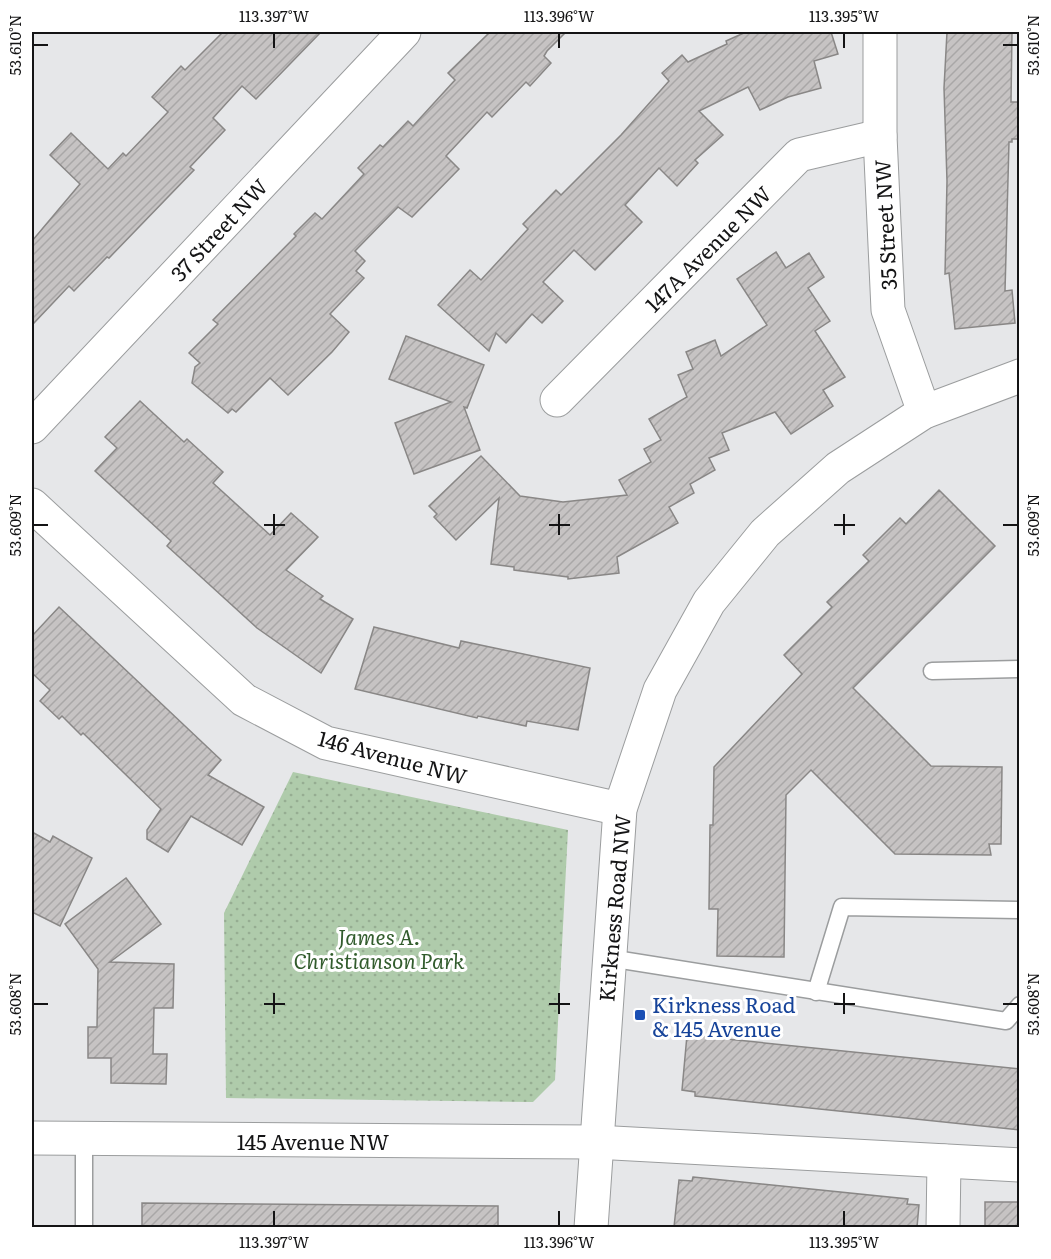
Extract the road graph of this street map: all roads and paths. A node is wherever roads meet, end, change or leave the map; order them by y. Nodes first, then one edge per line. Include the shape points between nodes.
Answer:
1 (404, 32) edge
2 (880, 32) edge
3 (880, 136) junction
4 (1020, 376) edge
5 (557, 400) dead end
6 (924, 412) junction
7 (32, 427) edge
8 (32, 505) edge
9 (1020, 669) edge
10 (932, 671) dead end
11 (620, 809) junction
12 (1020, 910) edge
13 (609, 958) junction
14 (816, 992) junction
15 (1020, 1005) edge
16 (32, 1138) edge
17 (84, 1139) junction
18 (595, 1142) junction
19 (944, 1161) junction
20 (1020, 1165) edge
21 (84, 1227) edge
22 (591, 1227) edge
23 (943, 1227) edge

1 - 7 street, 37 Street NW
2 - 3 street, 35 Street NW
3 - 5 street, 147A Avenue NW via 799,155
3 - 6 street, 35 Street NW via 888,310
4 - 6 street, Kirkness Road NW
6 - 11 street, Kirkness Road NW via 830,475 765,533 709,602 660,690
8 - 11 street, 146 Avenue NW via 244,700 326,743
9 - 10 lane
11 - 13 street, Kirkness Road NW
12 - 14 lane via 842,907
13 - 14 lane
13 - 18 street, Kirkness Road NW
14 - 15 lane via 1006,1021
16 - 17 street, 145 Avenue NW
17 - 18 street, 145 Avenue NW
17 - 21 lane
18 - 19 street, 145 Avenue NW
18 - 22 street, Kirkness Road NW
19 - 20 street, 145 Avenue NW
19 - 23 street

